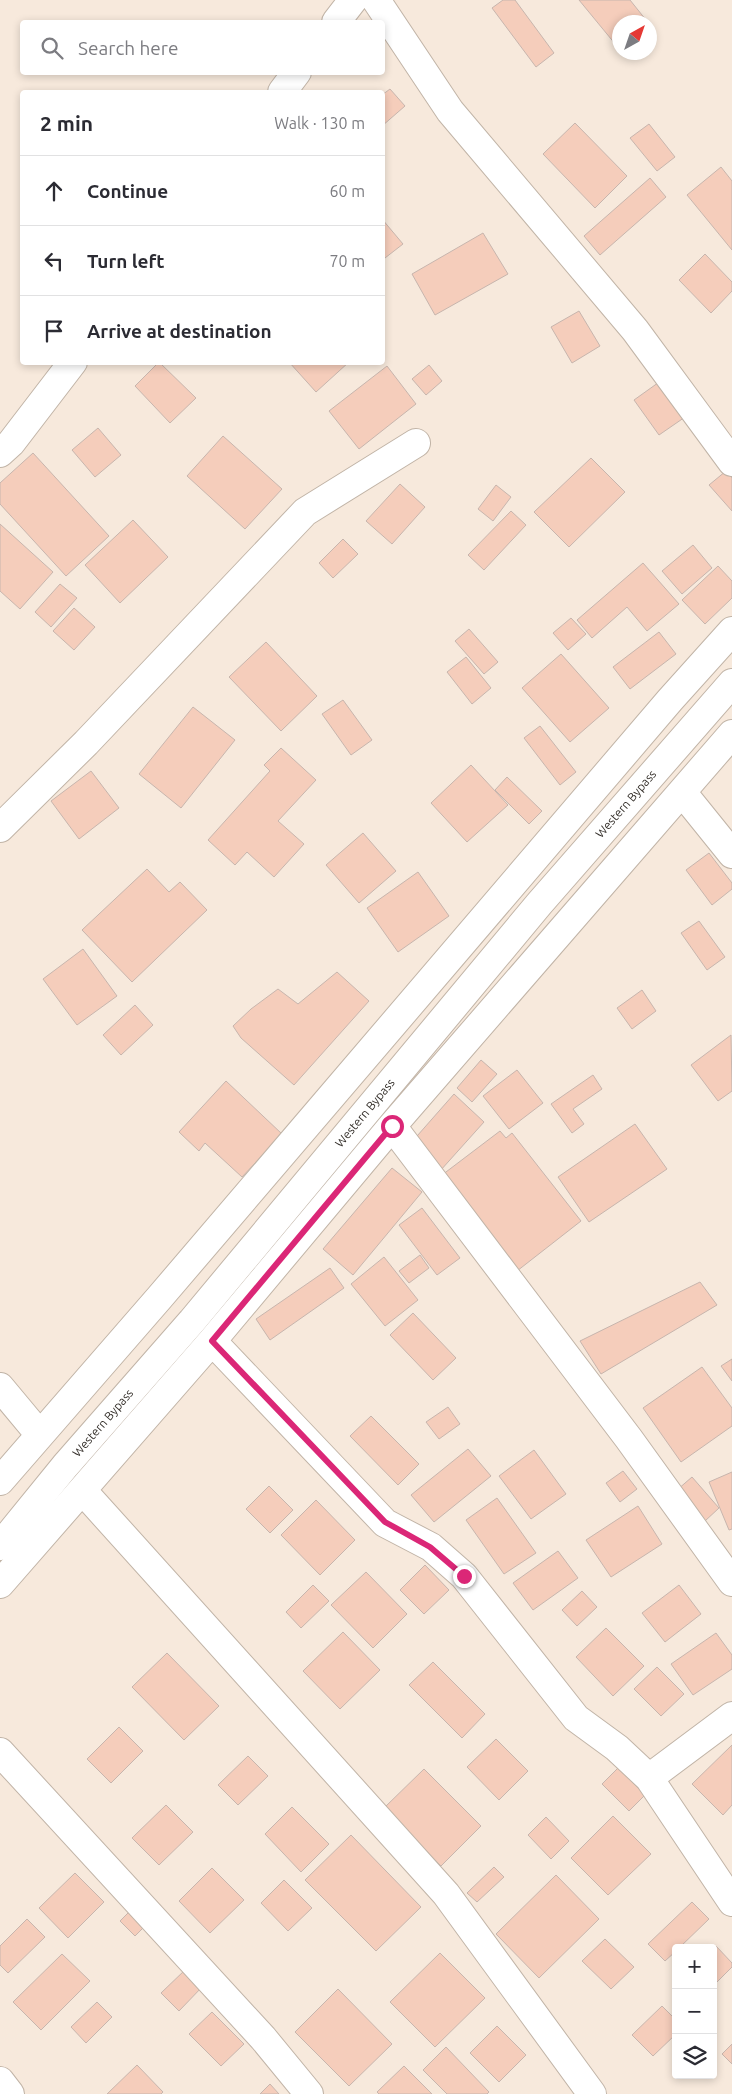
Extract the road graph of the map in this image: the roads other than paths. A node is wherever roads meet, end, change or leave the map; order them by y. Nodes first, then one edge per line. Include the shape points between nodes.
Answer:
1 (354, 0) edge
2 (376, 0) edge
3 (338, 20) edge
4 (295, 75) edge
5 (284, 90) edge
6 (70, 365) edge
7 (4, 443) edge
8 (416, 443) dead end
9 (732, 462) edge
10 (732, 631) edge
11 (732, 683) edge
12 (732, 734) edge
13 (682, 792) junction
14 (0, 828) edge
15 (732, 854) edge
16 (392, 1126) junction
17 (212, 1341) junction
18 (0, 1387) edge
19 (40, 1435) junction
20 (0, 1481) edge
21 (82, 1490) junction
22 (0, 1546) edge
23 (732, 1582) edge
24 (0, 1584) edge
25 (732, 1716) edge
26 (0, 1752) edge
27 (648, 1778) junction
28 (732, 1902) edge
29 (0, 2081) edge
30 (10, 2094) edge
31 (309, 2094) edge
32 (592, 2094) edge

1 - 3 street
2 - 9 street via 450,111 635,330
4 - 5 street
6 - 7 street
8 - 14 street via 305,512 86,743
10 - 19 street
11 - 22 street, Western Bypass via 539,904
12 - 13 street
13 - 15 street
13 - 16 street
16 - 17 street
16 - 23 street via 629,1439
17 - 21 street
17 - 27 street via 385,1522 430,1547 464,1576 576,1718 617,1748
18 - 19 street
19 - 20 street
21 - 24 street
21 - 32 street via 446,1894
25 - 27 street
26 - 31 street via 263,2038
27 - 28 street
29 - 30 street

